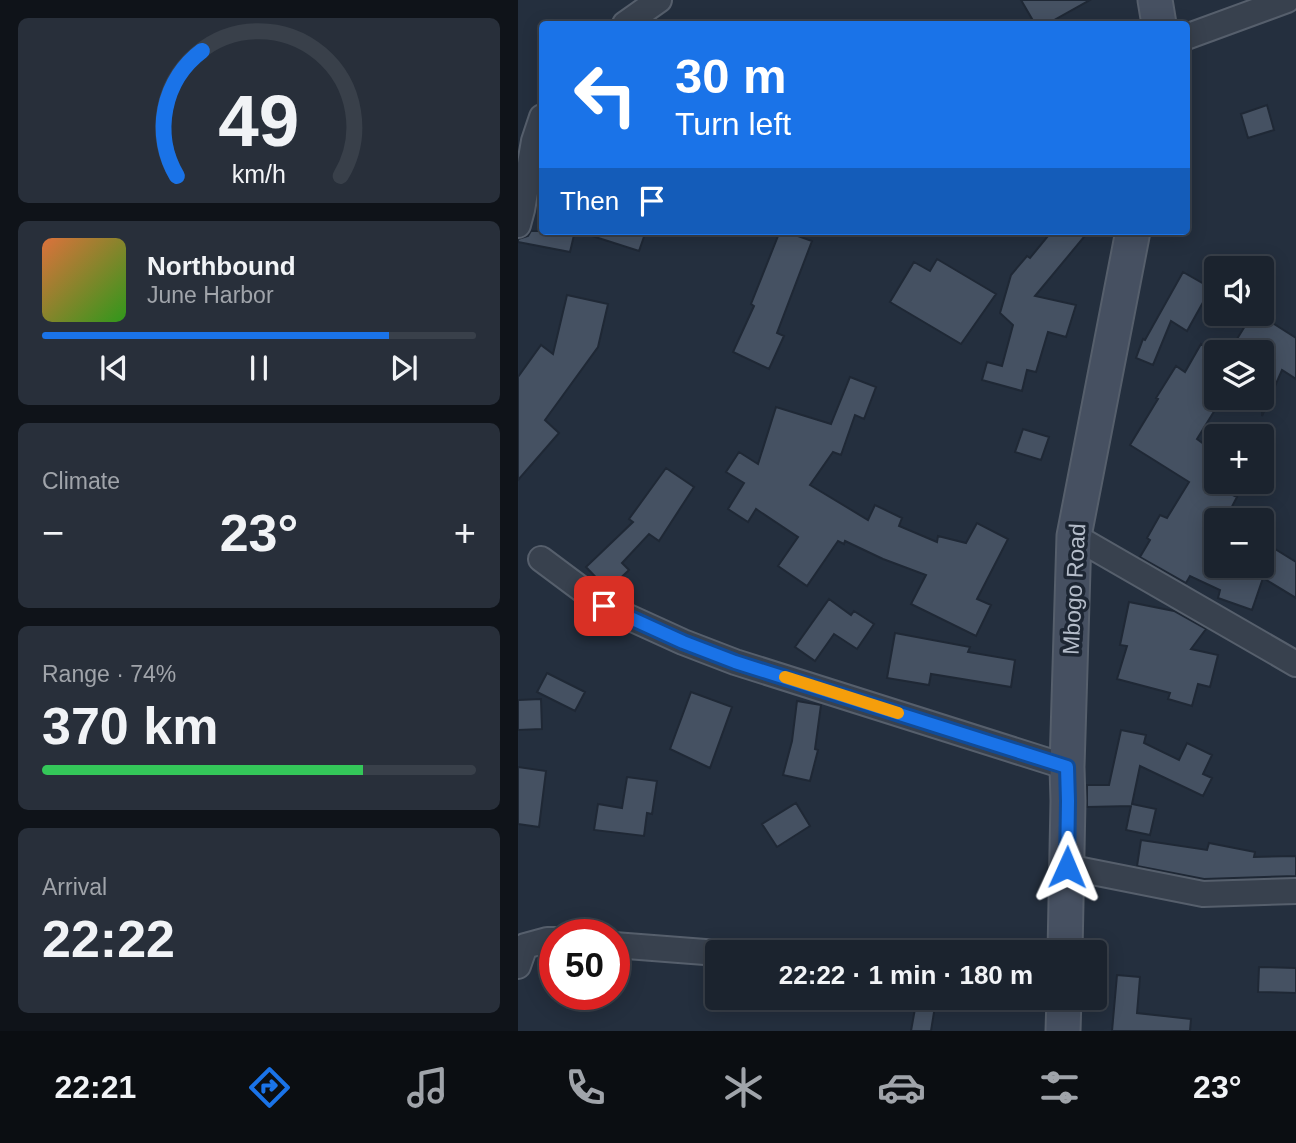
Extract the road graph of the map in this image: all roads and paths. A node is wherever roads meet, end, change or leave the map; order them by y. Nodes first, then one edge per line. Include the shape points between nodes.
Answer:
1 (659, 0) edge
2 (1156, 0) edge
3 (1287, 0) edge
4 (629, 21) edge
5 (1159, 21) edge
6 (1190, 36) edge
7 (539, 126) edge
8 (518, 225) edge
9 (1132, 235) edge
10 (1074, 536) junction
11 (541, 559) dead end
12 (1296, 664) edge
13 (1067, 767) junction
14 (1067, 867) junction
15 (1296, 891) edge
16 (1065, 940) edge
17 (539, 942) edge
18 (630, 946) edge
19 (705, 952) edge
20 (518, 966) edge
21 (1064, 1010) edge
22 (1063, 1031) edge

1 - 4 street
2 - 5 main road
3 - 6 street
7 - 8 street
9 - 10 main road, Mbogo Road
10 - 12 street
10 - 13 main road, Mbogo Road
11 - 13 street via 604,606 683,642
13 - 14 main road, Mbogo Road
14 - 15 street via 1203,894
14 - 16 main road, Mbogo Road
17 - 20 street via 525,946
18 - 19 street
21 - 22 main road

